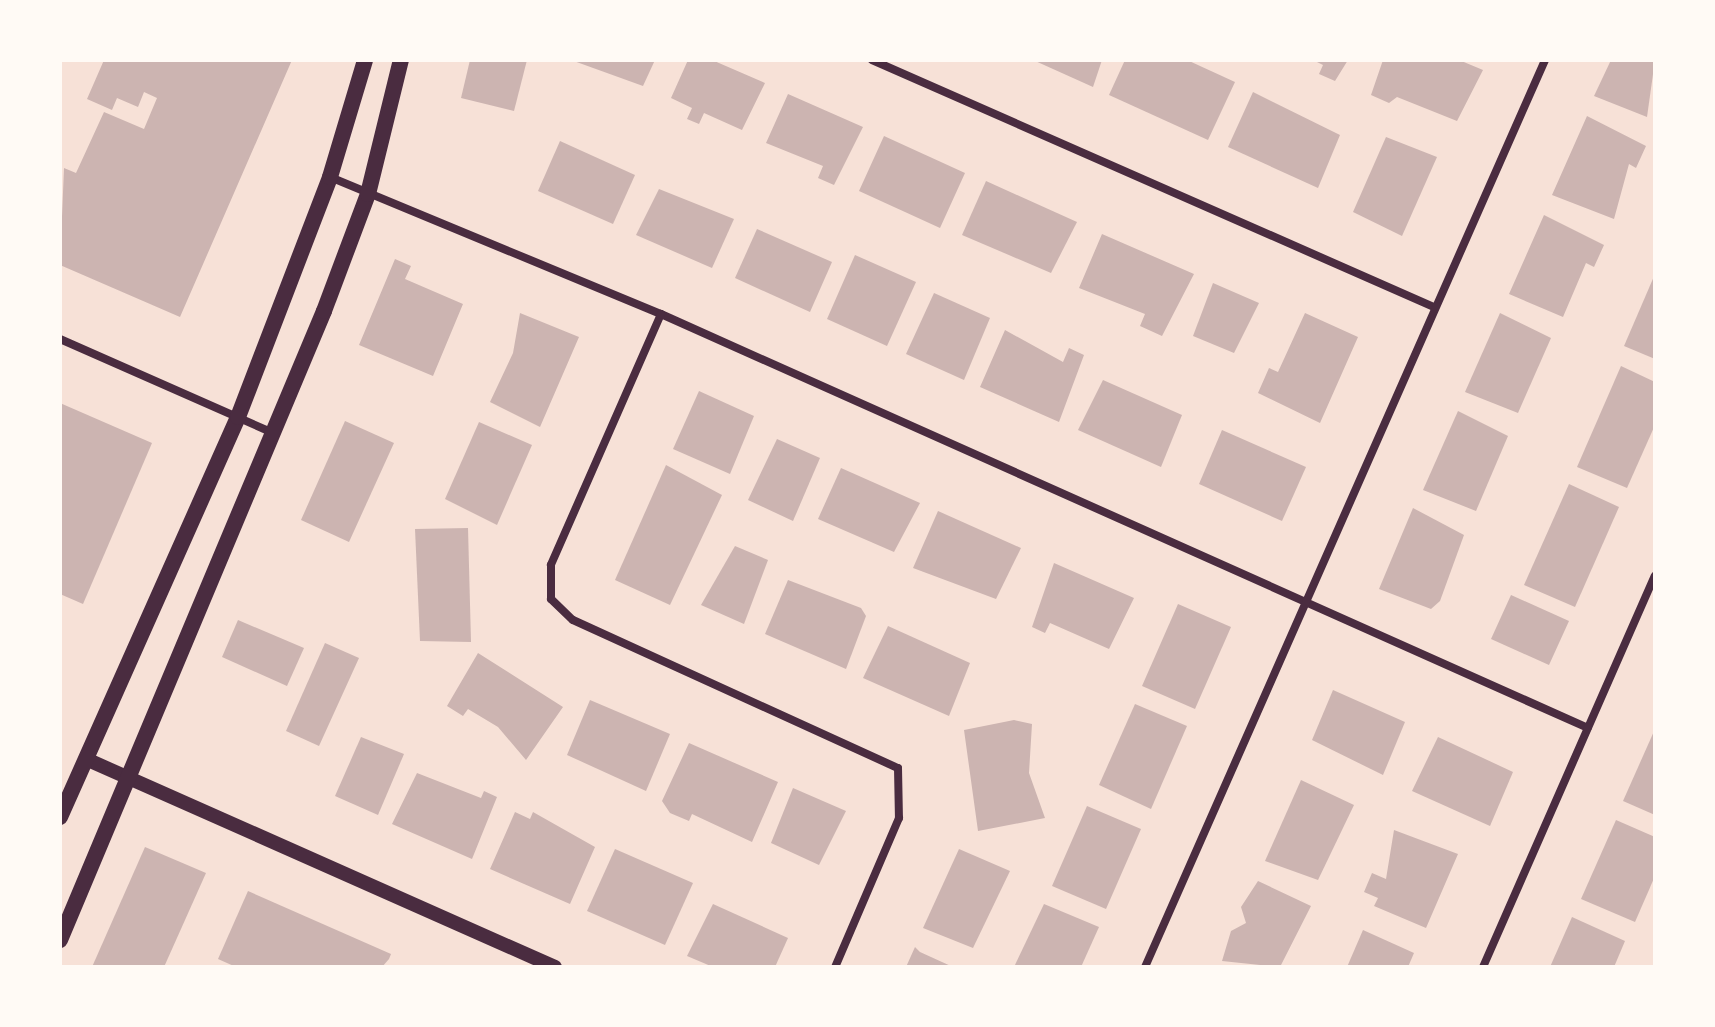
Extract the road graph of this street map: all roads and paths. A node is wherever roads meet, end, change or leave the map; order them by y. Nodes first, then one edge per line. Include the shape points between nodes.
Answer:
1 (365, 60) edge
2 (401, 60) edge
3 (872, 60) edge
4 (1545, 60) edge
5 (330, 177) junction
6 (368, 194) junction
7 (1434, 307) junction
8 (661, 314) junction
9 (60, 339) edge
10 (238, 417) junction
11 (273, 433) junction
12 (1655, 576) edge
13 (1307, 601) junction
14 (1588, 728) junction
15 (86, 759) junction
16 (129, 779) junction
17 (60, 817) edge
18 (60, 939) edge
19 (555, 967) edge
20 (835, 967) edge
21 (1145, 967) edge
22 (1483, 967) edge

1 - 5 main road
2 - 6 main road
3 - 7 street
4 - 7 street
5 - 6 street
5 - 10 main road
6 - 8 street
6 - 11 main road
7 - 13 street
8 - 13 street
8 - 20 street via 551,565 551,599 573,620 898,768 899,818
9 - 10 street
10 - 11 street
10 - 15 main road
11 - 16 main road
12 - 14 street
13 - 14 street
13 - 21 street
14 - 22 street
15 - 16 street
15 - 17 main road
16 - 18 main road
16 - 19 street

